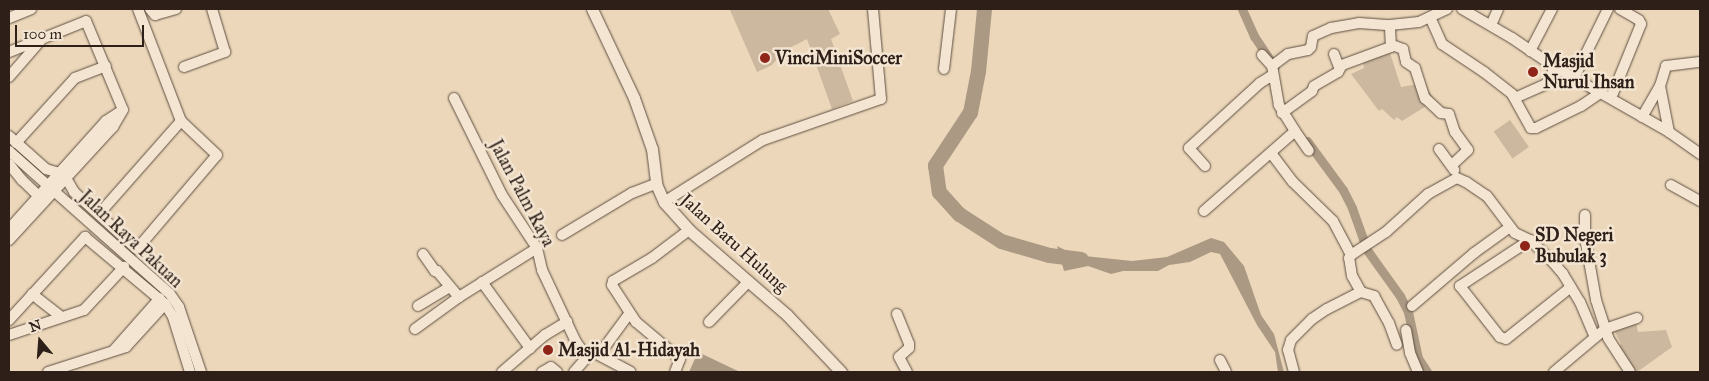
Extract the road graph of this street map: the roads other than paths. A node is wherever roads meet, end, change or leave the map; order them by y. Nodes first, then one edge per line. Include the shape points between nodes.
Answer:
1 (31, 9) edge
2 (138, 9) edge
3 (150, 9) edge
4 (176, 9) edge
5 (212, 9) edge
6 (592, 9) edge
7 (873, 9) edge
8 (951, 9) edge
9 (1447, 9) edge
10 (1462, 9) edge
11 (1498, 9) edge
12 (1552, 9) edge
13 (1608, 9) edge
14 (1620, 9) edge
15 (1430, 17) junction
16 (9, 18) edge
17 (1390, 25) junction
18 (1491, 25) junction
19 (43, 38) junction
20 (1392, 45) junction
21 (1530, 51) junction
22 (9, 52) edge
23 (1334, 54) dead end
24 (1262, 55) dead end
25 (1700, 62) edge
26 (106, 66) junction
27 (1553, 66) junction
28 (184, 67) dead end
29 (1339, 67) junction
30 (944, 69) dead end
31 (1272, 70) junction
32 (9, 77) edge
33 (1574, 78) junction
34 (1660, 86) junction
35 (1600, 93) junction
36 (454, 98) dead end
37 (1515, 98) junction
38 (1611, 98) junction
39 (1284, 111) junction
40 (1642, 117) junction
41 (181, 120) junction
42 (1295, 132) junction
43 (1668, 132) junction
44 (11, 143) edge
45 (1439, 149) dead end
46 (1309, 151) dead end
47 (1270, 153) junction
48 (1700, 154) edge
49 (9, 164) edge
50 (1452, 165) junction
51 (1204, 166) dead end
52 (62, 175) junction
53 (1456, 178) junction
54 (656, 184) junction
55 (1672, 185) dead end
56 (51, 188) junction
57 (41, 198) junction
58 (1700, 201) edge
59 (664, 202) junction
60 (1204, 211) dead end
61 (99, 214) junction
62 (1585, 215) dead end
63 (1510, 227) junction
64 (9, 229) edge
65 (689, 230) junction
66 (562, 235) dead end
67 (9, 240) edge
68 (1530, 240) junction
69 (537, 248) junction
70 (423, 254) dead end
71 (1351, 255) junction
72 (124, 267) junction
73 (749, 281) junction
74 (482, 282) junction
75 (1570, 286) junction
76 (450, 287) junction
77 (1362, 292) junction
78 (32, 294) junction
79 (459, 297) junction
80 (162, 301) junction
81 (418, 306) dead end
82 (1412, 306) dead end
83 (629, 314) junction
84 (897, 314) dead end
85 (61, 317) junction
86 (1637, 318) dead end
87 (9, 320) edge
88 (567, 322) junction
89 (709, 322) dead end
90 (415, 329) dead end
91 (1606, 329) junction
92 (1406, 330) dead end
93 (9, 335) edge
94 (1595, 337) junction
95 (1397, 345) dead end
96 (530, 348) junction
97 (590, 355) junction
98 (1220, 360) dead end
99 (48, 372) edge
100 (190, 372) edge
101 (202, 372) edge
102 (502, 372) edge
103 (542, 372) edge
104 (557, 372) edge
105 (574, 372) edge
106 (630, 372) edge
107 (675, 372) edge
108 (841, 372) edge
109 (907, 372) edge
110 (1226, 372) edge
111 (1294, 372) edge
112 (1418, 372) edge
113 (1554, 372) edge
114 (1630, 372) edge

1 - 16 street
2 - 41 street
3 - 4 street via 154,15
5 - 28 street via 225,52
6 - 54 street, Jalan Batu Hulung via 634,98 652,149
7 - 59 street via 881,99 763,140
8 - 30 street
9 - 15 street
10 - 18 street
11 - 18 street
12 - 21 street
13 - 33 street
14 - 38 street via 1641,24
15 - 17 street via 1419,22
15 - 37 street via 1442,44 1495,80
17 - 20 street
17 - 31 street via 1359,23 1331,28 1314,36 1308,50 1288,54
18 - 21 street
19 - 22 street
19 - 26 street via 83,21 88,23
19 - 32 street
20 - 29 street
20 - 50 street via 1403,49 1406,62 1415,68 1424,98 1441,113 1449,114 1455,132 1468,150
21 - 27 street
23 - 29 street
24 - 31 street
25 - 34 street via 1666,66
26 - 44 street via 75,78
26 - 52 street via 123,110 106,121
27 - 33 street
27 - 37 street via 1553,75 1546,84
29 - 39 street via 1338,72 1314,86 1312,91
31 - 39 street
31 - 51 street via 1189,148
33 - 35 street
34 - 40 street
34 - 43 street
35 - 37 street via 1536,128 1528,126
35 - 38 street
36 - 69 street, Jalan Palm Raya via 502,195
38 - 40 street
39 - 42 street
40 - 43 street
41 - 61 street
41 - 61 street via 217,155 138,249
42 - 46 street
42 - 47 street
43 - 48 street
44 - 52 street via 46,169
44 - 56 street, Jalan Raya Pakuan
45 - 50 street
47 - 60 street
47 - 71 street via 1293,182 1333,221
49 - 57 street
50 - 53 street
52 - 56 street
52 - 61 street via 74,192
53 - 63 street via 1487,196
53 - 71 street via 1428,194
54 - 59 street, Jalan Batu Hulung
54 - 66 street via 632,193
55 - 58 street
56 - 57 street
56 - 101 street, Jalan Raya Pakuan via 170,294 179,307
57 - 64 street
57 - 67 street
59 - 65 street, Jalan Batu Hulung
62 - 91 street via 1590,271
63 - 68 street
63 - 82 street
65 - 73 street, Jalan Batu Hulung
65 - 83 street via 652,258 613,281 612,285
68 - 75 street via 1550,259
68 - 75 street via 1460,286 1500,336 1506,339
69 - 74 street
69 - 88 street, Jalan Palm Raya via 542,270
70 - 76 street
71 - 77 street via 1352,276
72 - 78 street via 88,238 82,238
72 - 80 street
72 - 85 street via 84,310
73 - 89 street
73 - 108 street, Jalan Batu Hulung via 787,315
74 - 79 street
74 - 96 street
75 - 94 street
76 - 79 street
76 - 81 street via 432,293
77 - 95 street via 1374,296
77 - 111 street via 1312,319 1291,340 1288,350
78 - 85 street
78 - 87 street
79 - 90 street
80 - 99 street via 126,348
80 - 100 street via 173,317
83 - 97 street via 604,348
83 - 107 street via 680,359
84 - 109 street via 909,344 899,357
85 - 93 street
86 - 91 street
88 - 96 street
88 - 97 street, Jalan Palm Raya via 580,350
91 - 94 street
91 - 114 street via 1612,346
92 - 112 street
94 - 113 street
96 - 102 street
97 - 105 street
97 - 106 street
98 - 110 street
103 - 104 street via 551,367

